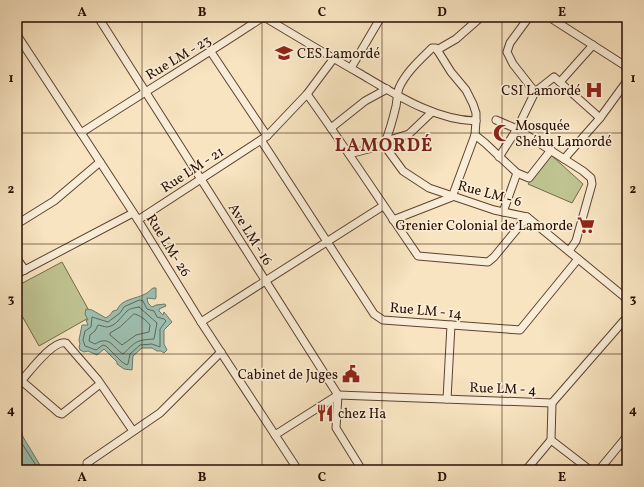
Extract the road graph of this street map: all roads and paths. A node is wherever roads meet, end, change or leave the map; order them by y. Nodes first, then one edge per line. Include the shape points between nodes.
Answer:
1 (98, 17) edge
2 (264, 17) edge
3 (381, 17) edge
4 (481, 17) edge
5 (529, 17) edge
6 (549, 17) edge
7 (17, 35) edge
8 (593, 45) junction
9 (437, 50) junction
10 (211, 52) junction
11 (334, 58) junction
12 (627, 67) edge
13 (351, 68) junction
14 (627, 81) edge
15 (560, 82) junction
16 (387, 89) junction
17 (145, 92) junction
18 (535, 92) junction
19 (307, 94) junction
20 (398, 95) junction
21 (432, 112) junction
22 (600, 118) junction
23 (496, 120) dead end
24 (476, 121) junction
25 (331, 128) junction
26 (517, 128) junction
27 (81, 134) junction
28 (475, 135) junction
29 (264, 138) junction
30 (385, 143) junction
31 (551, 150) junction
32 (349, 154) junction
33 (499, 157) junction
34 (564, 159) junction
35 (100, 162) junction
36 (517, 173) junction
37 (201, 180) junction
38 (452, 197) junction
39 (383, 206) junction
40 (503, 212) junction
41 (133, 213) junction
42 (527, 217) junction
43 (138, 220) junction
44 (393, 220) junction
45 (17, 224) edge
46 (327, 242) junction
47 (568, 251) junction
48 (17, 258) edge
49 (578, 258) junction
50 (25, 270) junction
51 (17, 274) edge
52 (266, 282) junction
53 (627, 299) edge
54 (627, 317) edge
55 (201, 322) junction
56 (452, 325) junction
57 (221, 352) junction
58 (100, 384) junction
59 (338, 395) junction
60 (447, 399) junction
61 (552, 403) junction
62 (133, 431) junction
63 (275, 435) junction
64 (627, 436) edge
65 (551, 440) junction
66 (87, 462) dead end
67 (298, 470) edge
68 (362, 470) edge
69 (526, 470) edge
70 (590, 470) edge
71 (599, 470) edge

1 - 17 street, Ave LM - 16
2 - 10 street, Rue LM - 23
2 - 11 street
3 - 13 street
4 - 9 street via 456,39
5 - 18 street via 510,43 508,52 513,64
6 - 8 street
7 - 27 street, Rue LM- 26
8 - 12 street
8 - 15 street
9 - 20 street via 433,47 413,68 400,87
9 - 24 street via 466,90 473,104
10 - 17 street, Rue LM - 23
10 - 29 street, Rue LM - 14
11 - 13 street
11 - 19 street, Rue LM - 21
13 - 16 street
14 - 22 street
15 - 18 street via 554,77
15 - 22 street
16 - 20 street
16 - 25 street via 362,103
17 - 27 street, Rue LM - 23
17 - 37 street, Ave LM - 16
18 - 26 street
19 - 25 street
19 - 29 street, Rue LM - 21
20 - 21 street
20 - 30 street
21 - 24 street via 460,120
21 - 30 street via 409,134
22 - 34 street
23 - 26 street
24 - 28 street
25 - 32 street
26 - 31 street
26 - 33 street
27 - 35 street, Rue LM- 26
28 - 33 street
28 - 38 street
29 - 37 street, Rue LM - 21
29 - 46 street, Rue LM - 14
30 - 32 street
30 - 38 street, Rue LM - 6 via 403,171 429,188
31 - 34 street
31 - 36 street via 529,178
32 - 39 street
33 - 36 street
34 - 47 street via 592,180 576,241
35 - 41 street, Rue LM- 26
35 - 45 street via 54,201
36 - 40 street
37 - 43 street, Rue LM - 21
37 - 52 street, Ave LM - 16
38 - 40 street, Rue LM - 6
38 - 44 street
39 - 44 street
39 - 46 street
40 - 42 street, Rue LM - 6
41 - 43 street, Rue LM- 26
41 - 50 street
42 - 44 street via 488,262 418,256
42 - 47 street, Rue LM - 6
43 - 55 street, Rue LM- 26
46 - 52 street
46 - 56 street, Rue LM - 14 via 374,314 381,319
47 - 49 street, Rue LM - 6
48 - 50 street
49 - 53 street, Rue LM - 6
49 - 56 street, Rue LM - 14 via 520,330
50 - 51 street
52 - 55 street
52 - 59 street, Ave LM - 16
54 - 61 street, Rue LM - 4
55 - 57 street, Rue LM- 26
56 - 60 street
57 - 62 street via 166,408
57 - 63 street, Rue LM- 26
58 - 58 street via 68,345 62,342 47,352 22,381 62,414
58 - 62 street
59 - 60 street, Rue LM - 4
59 - 63 street
59 - 68 street via 336,428
60 - 61 street, Rue LM - 4
61 - 65 street
62 - 66 street
63 - 67 street, Rue LM- 26
64 - 71 street
65 - 69 street
65 - 70 street

